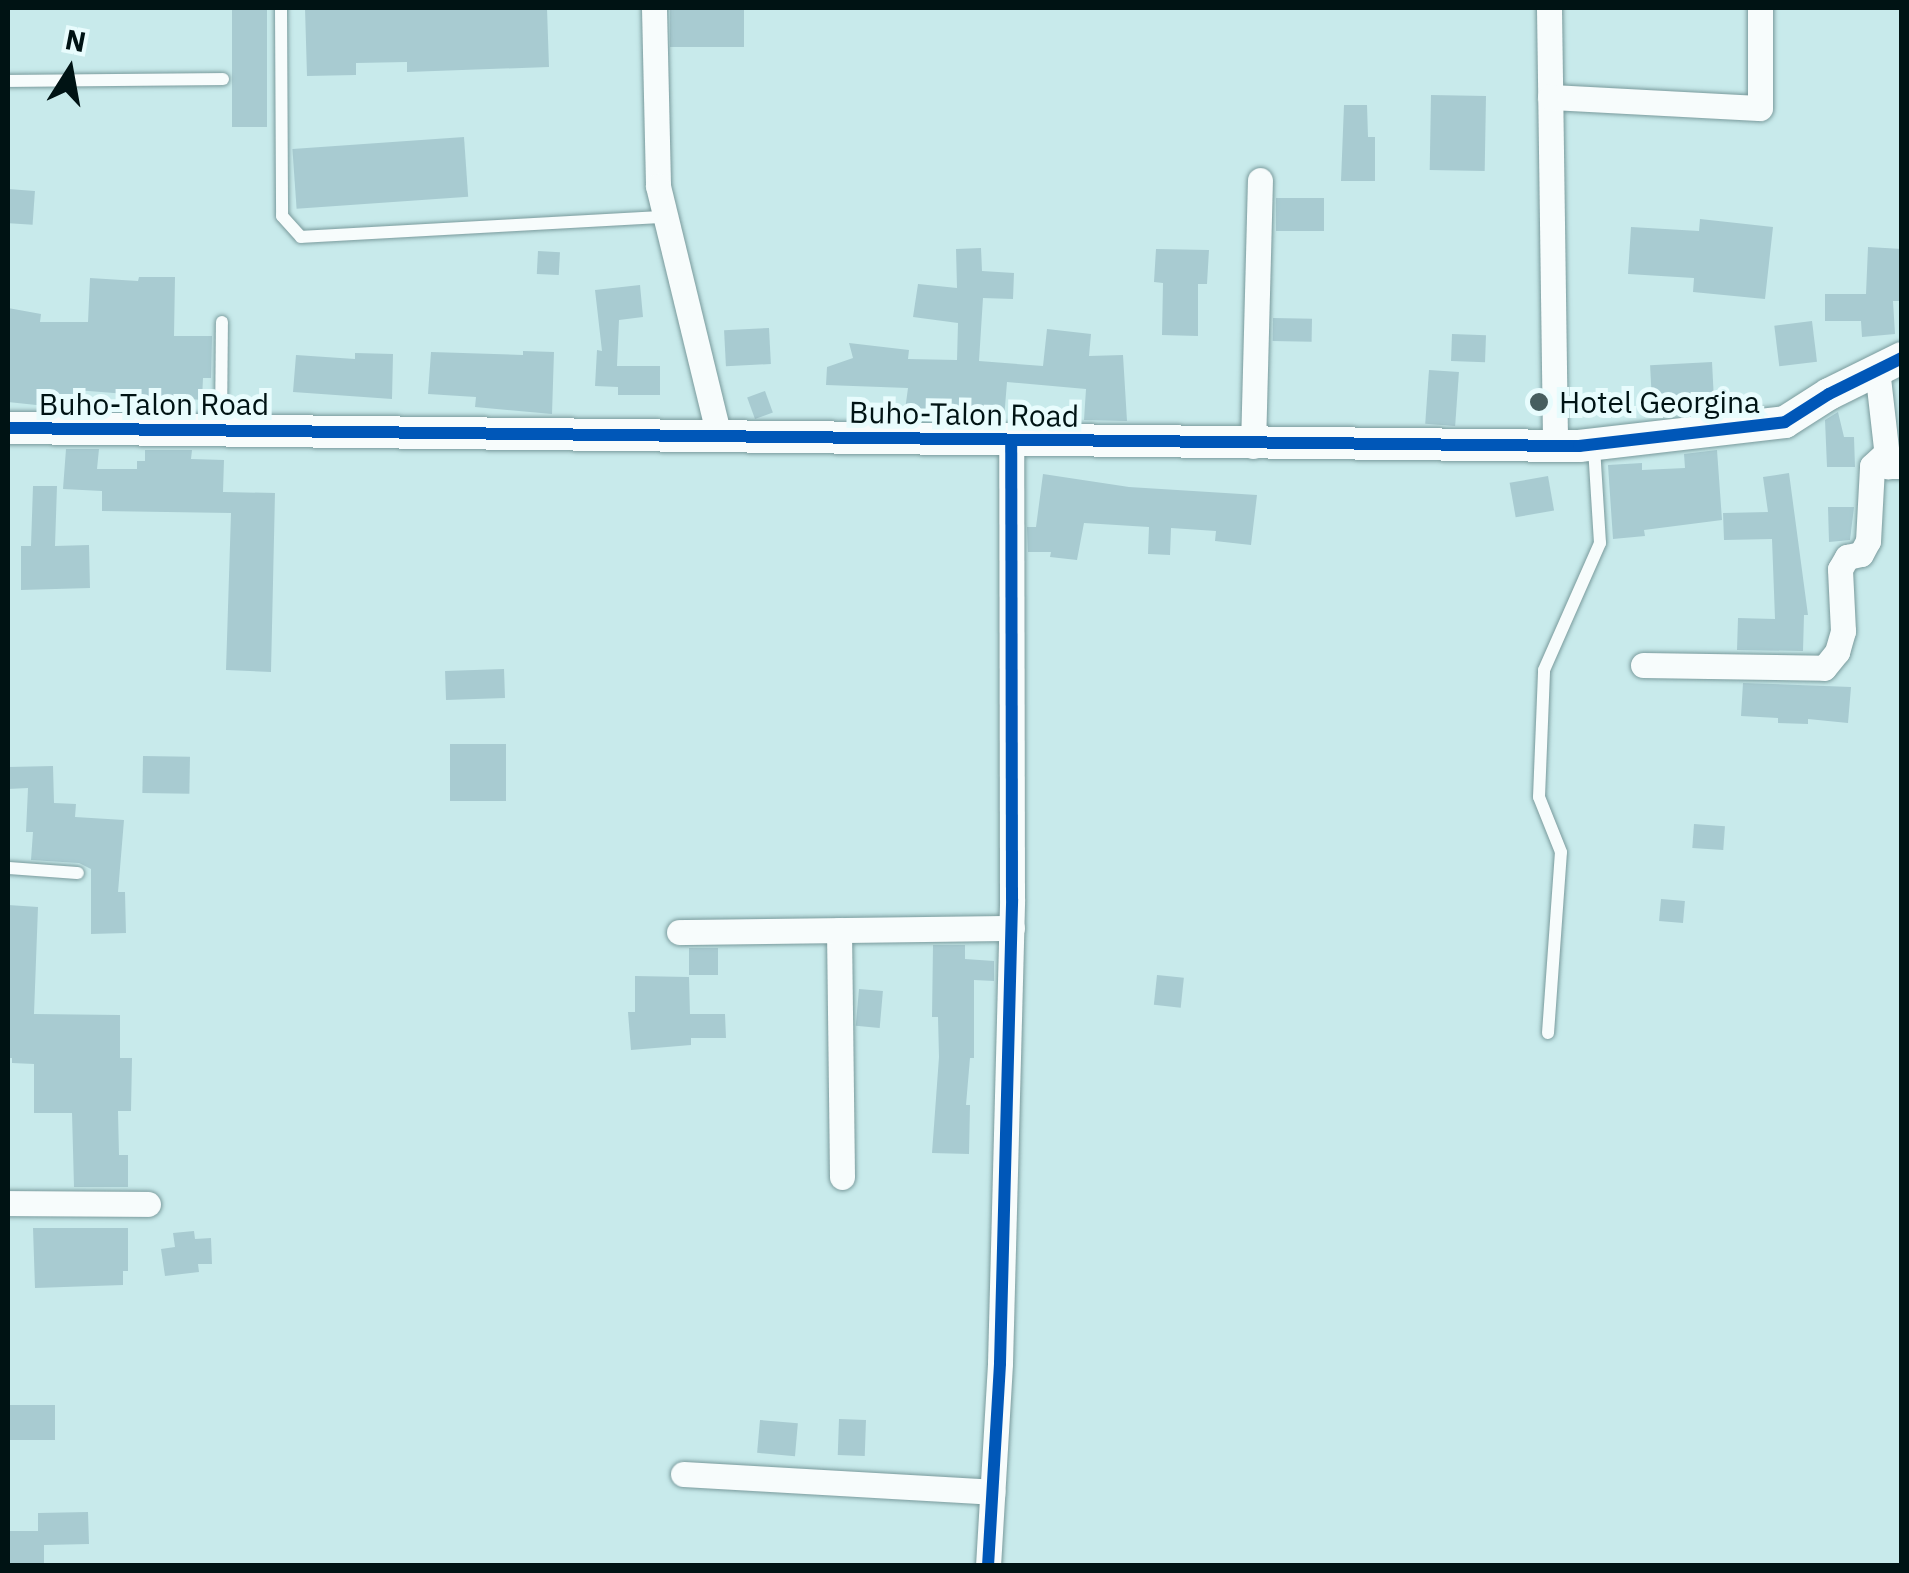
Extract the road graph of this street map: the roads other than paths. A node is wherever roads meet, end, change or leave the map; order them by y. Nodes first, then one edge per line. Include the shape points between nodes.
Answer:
1 (281, 8) edge
2 (654, 8) edge
3 (1549, 8) edge
4 (1760, 8) edge
5 (223, 79) dead end
6 (8, 81) edge
7 (1550, 97) junction
8 (1260, 180) dead end
9 (664, 217) junction
10 (222, 322) dead end
11 (1889, 364) edge
12 (8, 428) edge
13 (222, 430) junction
14 (718, 433) junction
15 (1011, 440) junction
16 (1594, 445) junction
17 (1253, 446) junction
18 (1555, 446) junction
19 (1894, 459) edge
20 (1643, 666) dead end
21 (8, 868) edge
22 (78, 873) dead end
23 (1012, 928) junction
24 (839, 930) junction
25 (680, 932) dead end
26 (1548, 1033) dead end
27 (842, 1177) dead end
28 (8, 1203) edge
29 (148, 1204) dead end
30 (683, 1474) dead end
31 (992, 1492) junction
32 (988, 1566) edge

1 - 9 lane via 282,216 301,237
2 - 9 street
3 - 7 street
4 - 7 street via 1760,108
5 - 6 lane
7 - 18 street
8 - 17 street
9 - 14 street
10 - 13 lane
11 - 16 street, Buho-Talon Road via 1785,422
11 - 19 street
12 - 13 street, Buho-Talon Road
13 - 14 street, Buho-Talon Road
14 - 15 street, Buho-Talon Road
15 - 17 street, Buho-Talon Road
15 - 23 street
16 - 18 street, Buho-Talon Road
16 - 26 lane via 1600,543 1544,670 1539,797 1561,852
17 - 18 street, Buho-Talon Road
19 - 20 street via 1872,466 1868,541 1840,569 1844,631 1824,668
21 - 22 lane
23 - 24 street
23 - 31 street
24 - 25 street
24 - 27 street
28 - 29 street
30 - 31 street
31 - 32 street

